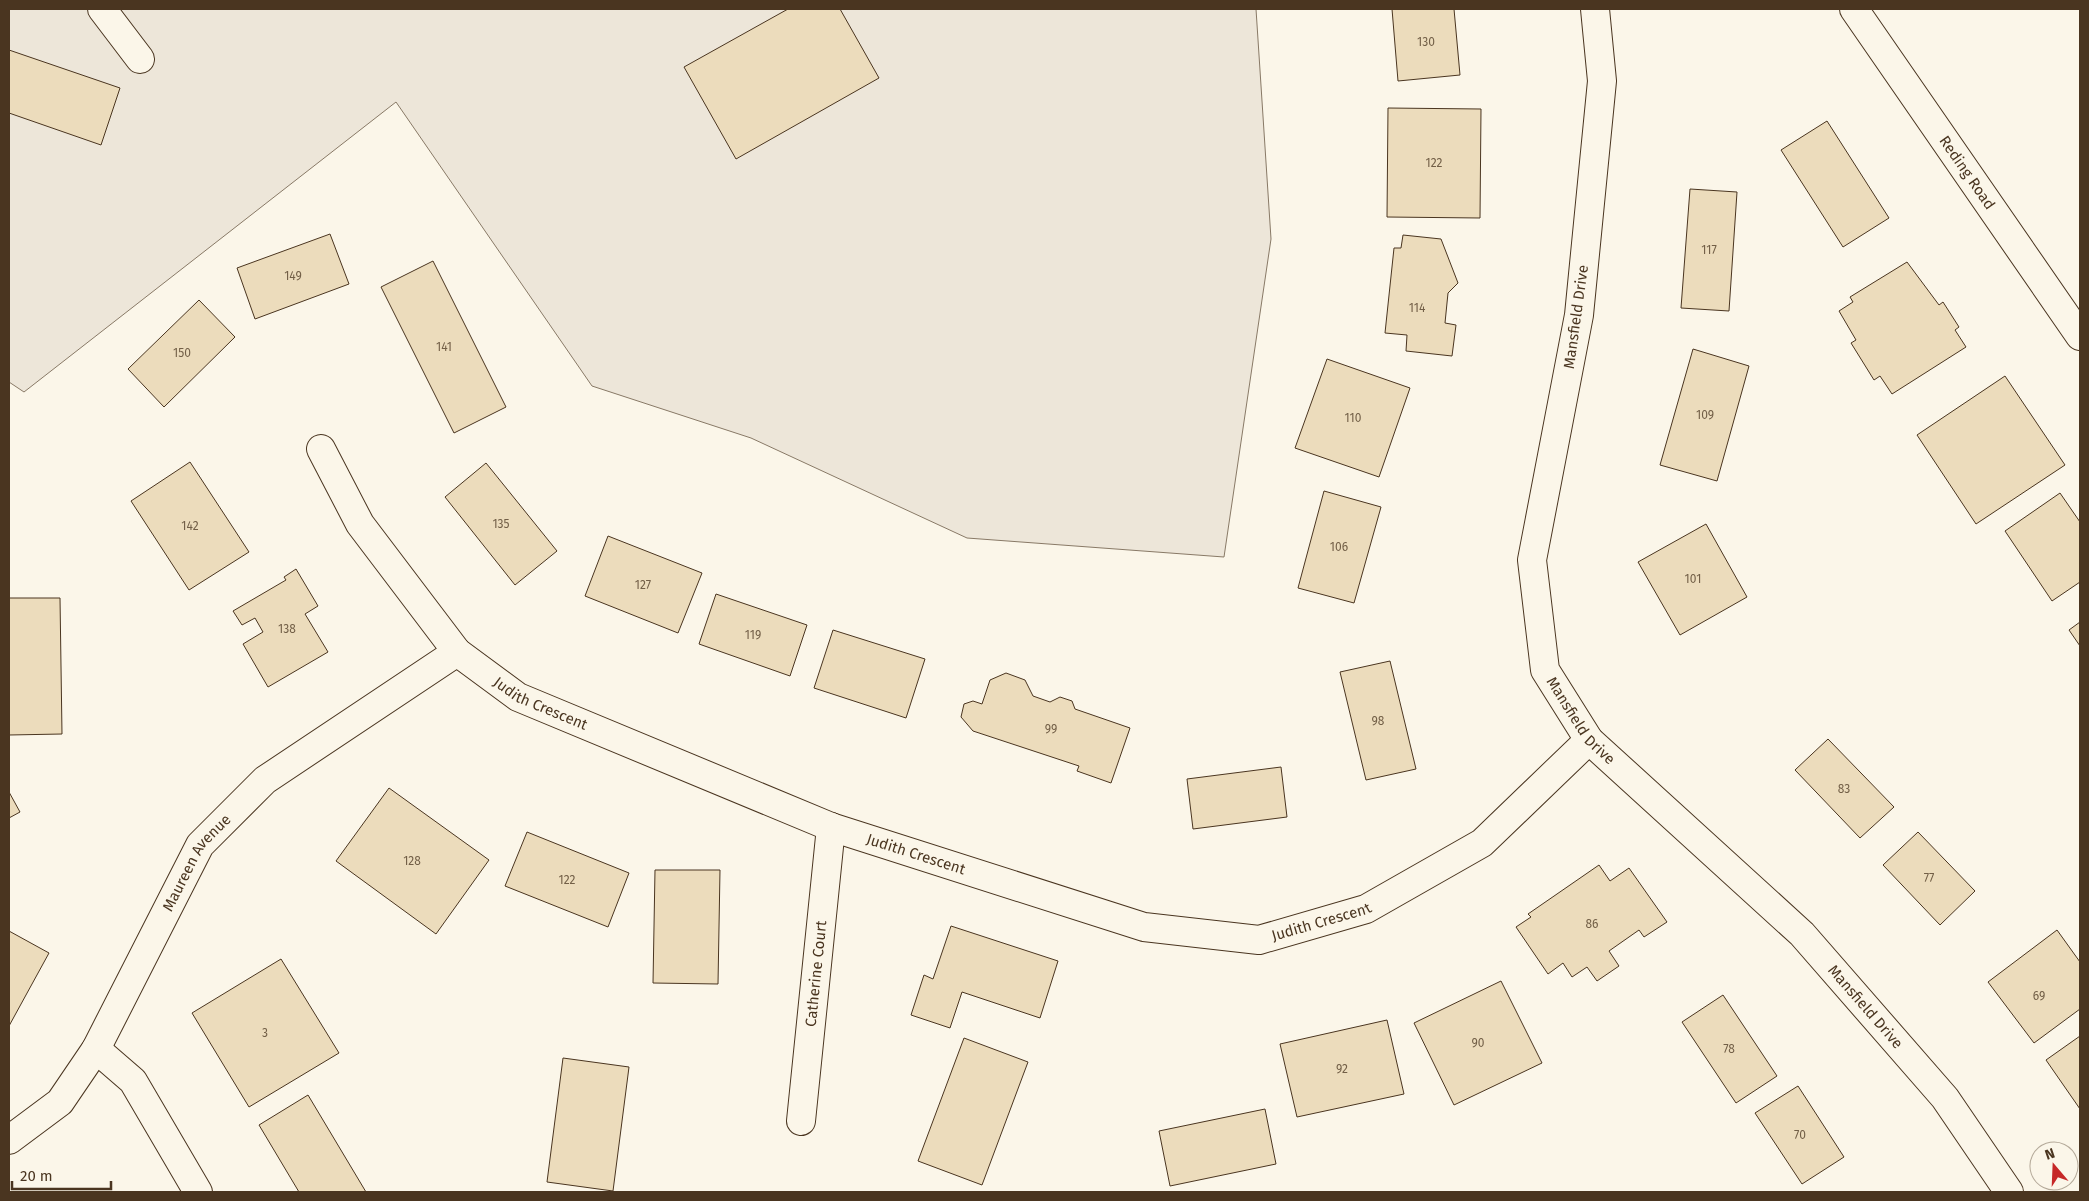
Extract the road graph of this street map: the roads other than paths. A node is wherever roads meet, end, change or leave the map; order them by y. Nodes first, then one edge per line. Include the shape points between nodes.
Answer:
1 (102, 9) edge
2 (1596, 9) edge
3 (1854, 9) edge
4 (140, 59) dead end
5 (2080, 336) edge
6 (321, 449) dead end
7 (457, 652) junction
8 (1588, 740) junction
9 (831, 827) junction
10 (96, 1049) junction
11 (800, 1121) dead end
12 (9, 1140) edge
13 (198, 1192) edge
14 (2009, 1192) edge

1 - 4 street
2 - 8 street, Mansfield Drive via 1602,81 1579,315 1532,560 1545,670
3 - 5 street, Reding Road
6 - 7 street, Judith Crescent via 360,524
7 - 9 street, Judith Crescent via 518,697
7 - 10 street, Maureen Avenue via 265,780 200,845
8 - 9 street, Judith Crescent via 1482,843 1366,909 1259,940 1144,927
8 - 14 street, Mansfield Drive via 1802,934 1945,1098
9 - 11 street, Catherine Court
10 - 12 street, Maureen Avenue via 60,1102
10 - 13 street via 133,1081

